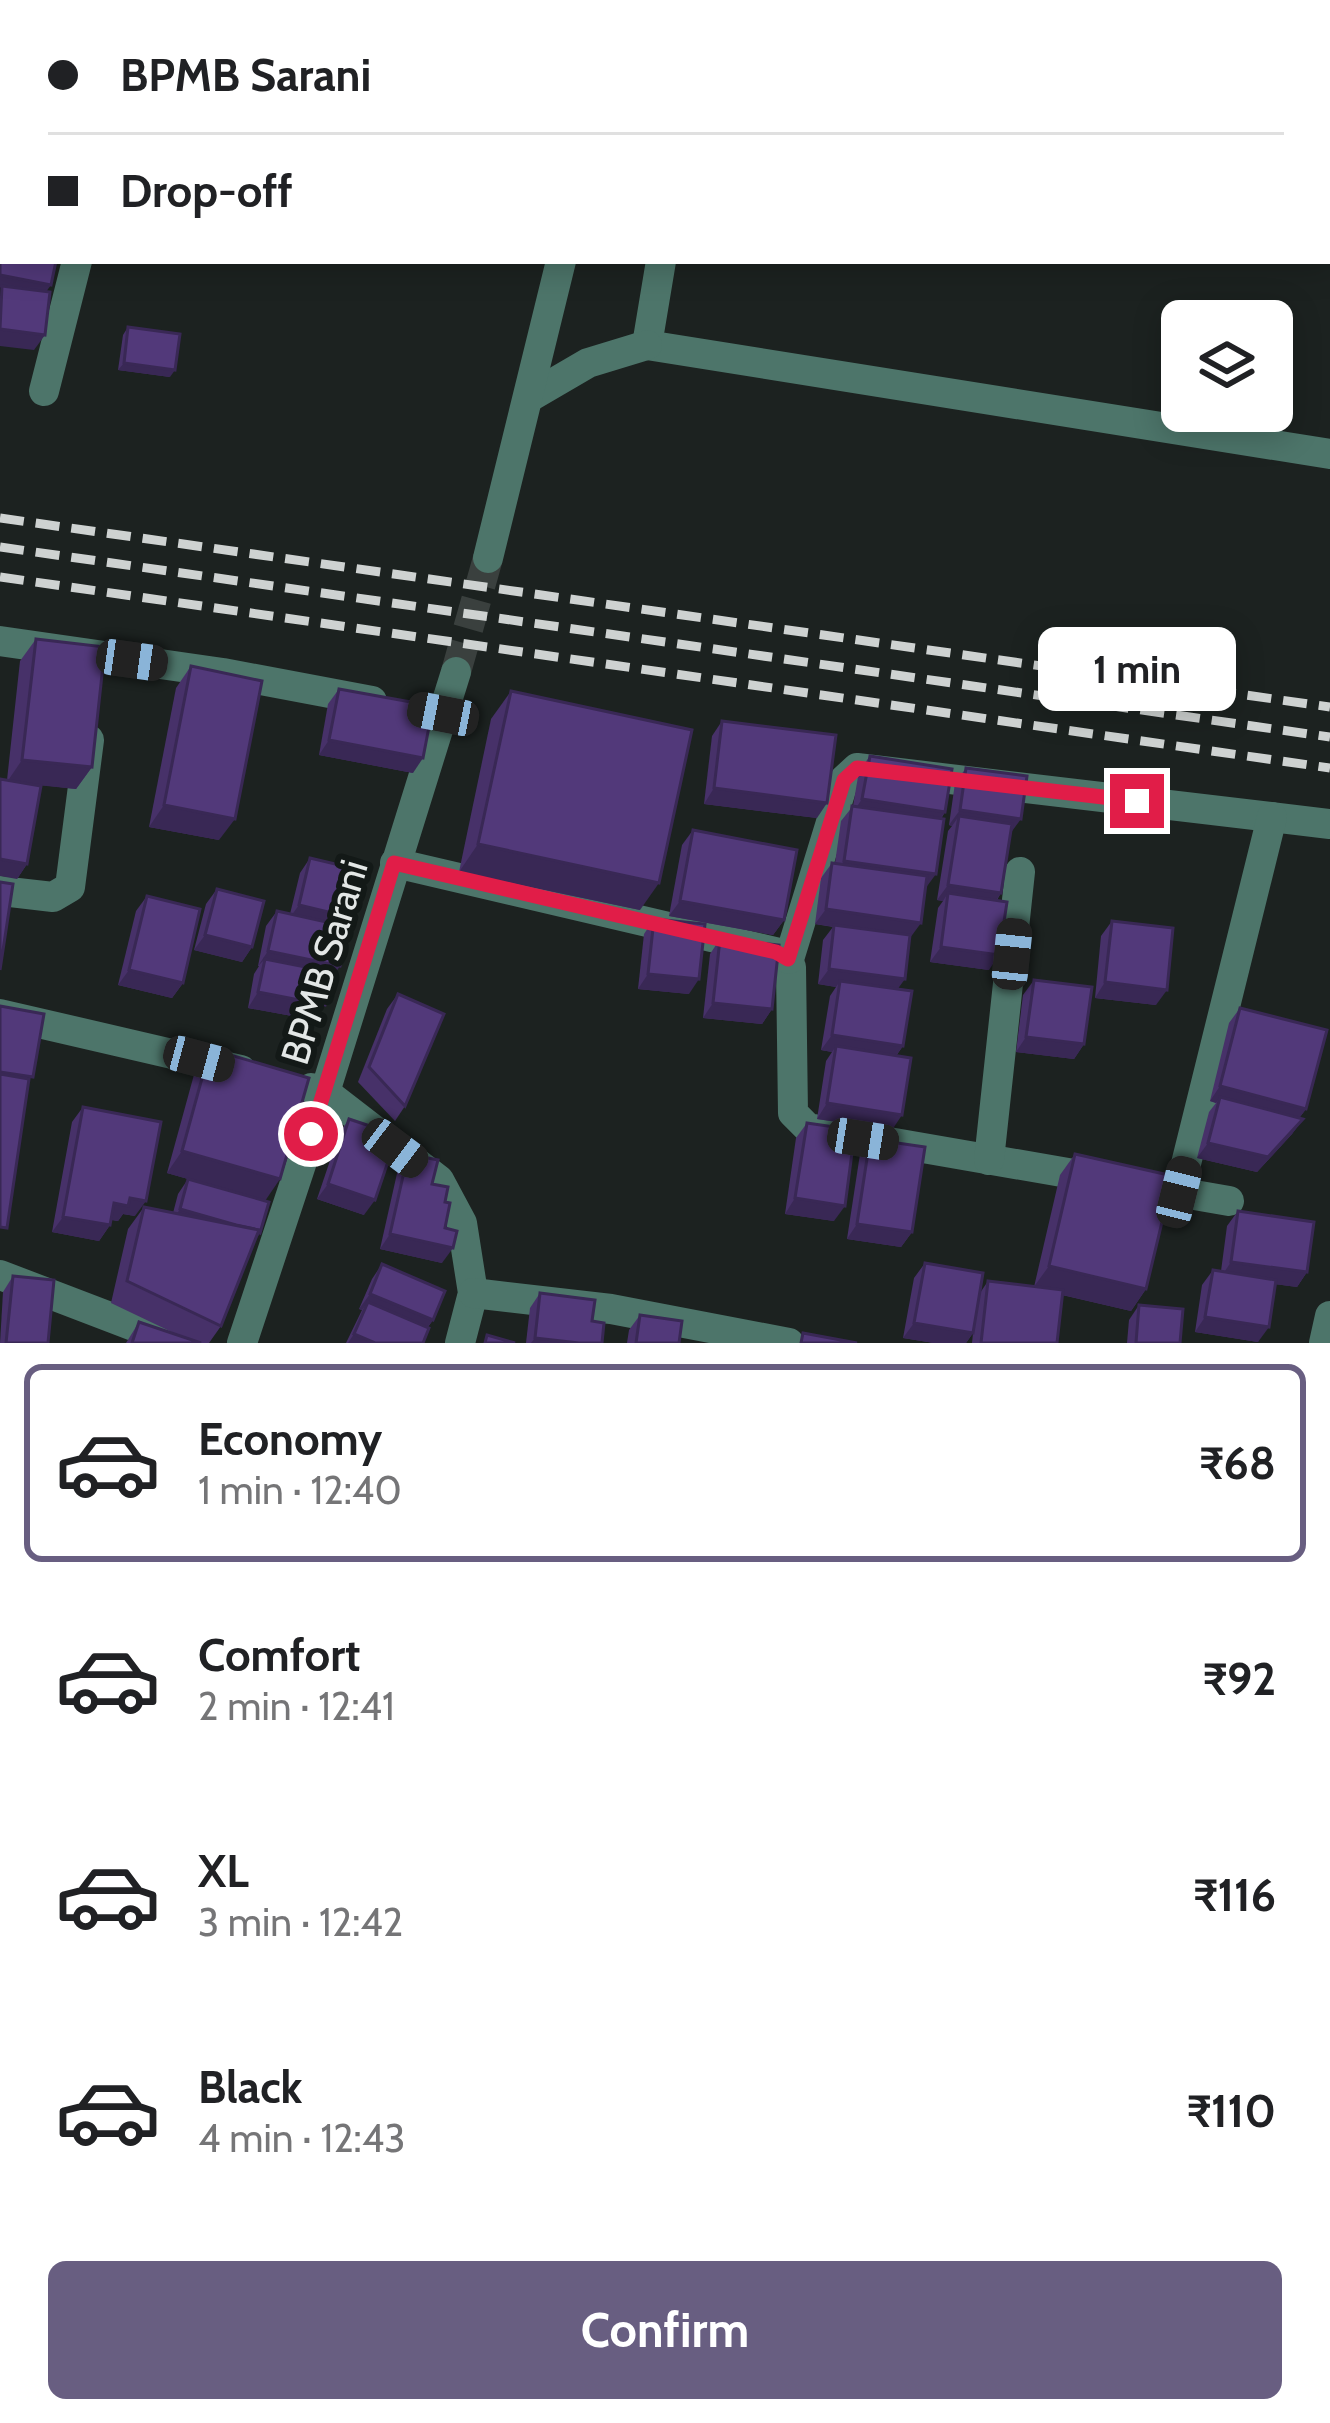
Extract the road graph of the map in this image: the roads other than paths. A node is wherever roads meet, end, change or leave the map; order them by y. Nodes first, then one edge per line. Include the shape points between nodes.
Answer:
1 (76, 264) edge
2 (552, 264) edge
3 (660, 264) edge
4 (647, 345) junction
5 (44, 391) dead end
6 (528, 398) junction
7 (1330, 454) edge
8 (488, 557) tunnel mouth
9 (0, 641) edge
10 (455, 672) tunnel mouth
11 (97, 678) junction
12 (421, 710) junction
13 (1272, 817) junction
14 (1330, 824) edge
15 (394, 863) junction
16 (1020, 872) dead end
17 (0, 890) edge
18 (788, 959) junction
19 (0, 1014) edge
20 (326, 1092) junction
21 (989, 1160) junction
22 (1179, 1192) junction
23 (1228, 1201) dead end
24 (0, 1274) edge
25 (473, 1292) junction
26 (1330, 1316) edge
27 (693, 1334) edge
28 (178, 1343) edge
29 (242, 1343) edge
30 (460, 1343) edge
31 (789, 1343) edge
32 (1324, 1343) edge

1 - 5 street
2 - 6 street
3 - 4 street
4 - 6 street via 588,363
4 - 7 street
6 - 8 street
9 - 11 street
10 - 12 street, BPMB Sarani
11 - 12 street via 224,673
11 - 17 street via 70,886 53,897
12 - 15 street, BPMB Sarani
13 - 14 street
13 - 18 street via 857,768 844,780
13 - 22 street
15 - 18 street
15 - 20 street, BPMB Sarani
16 - 21 street
18 - 21 street via 798,1122
19 - 20 street
20 - 25 street via 439,1180 462,1223
20 - 29 street, BPMB Sarani
21 - 22 street
22 - 23 street
24 - 28 street
25 - 27 street via 611,1309
25 - 30 street
26 - 32 street
27 - 31 street

